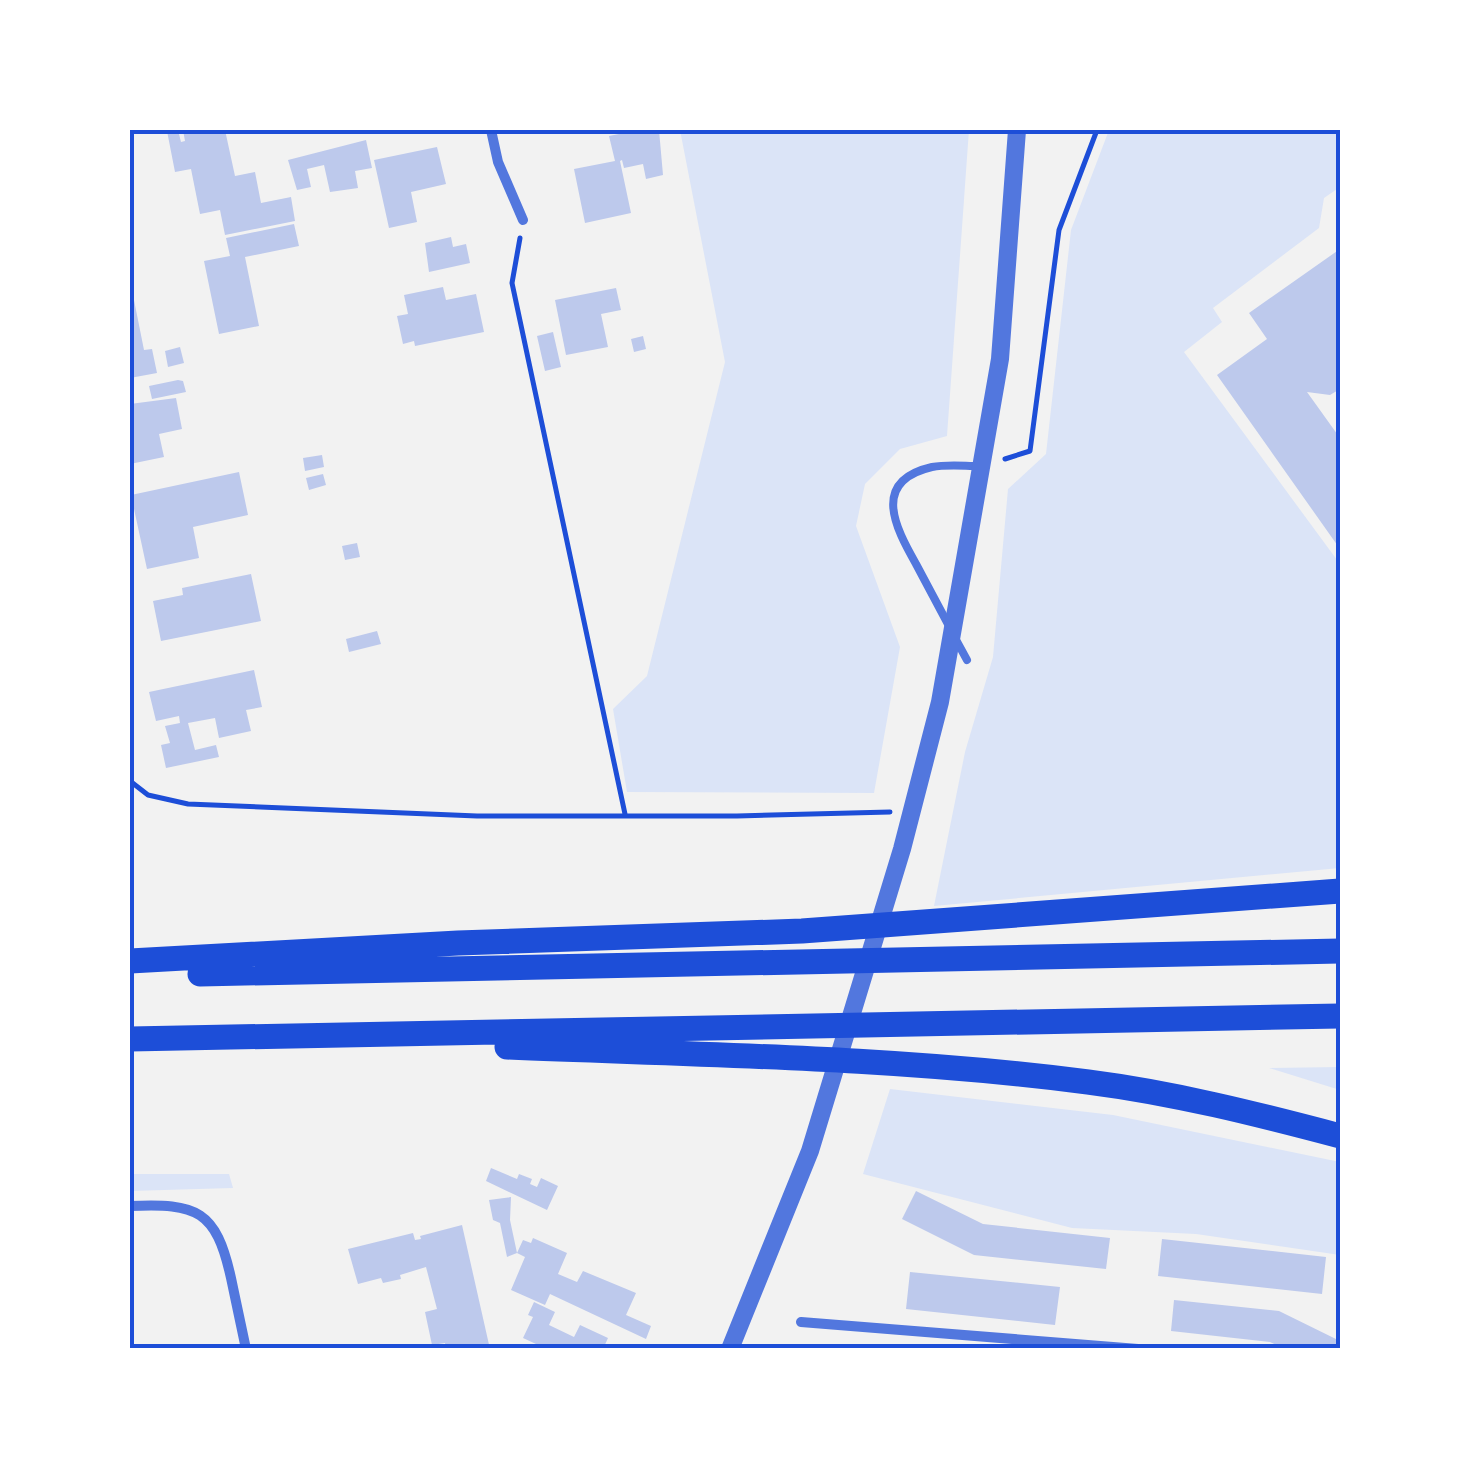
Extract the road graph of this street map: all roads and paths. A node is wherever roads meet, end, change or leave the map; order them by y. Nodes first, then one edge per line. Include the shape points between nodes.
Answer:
1 (491, 130) edge
2 (1017, 130) edge
3 (1097, 130) edge
4 (523, 220) joint
5 (983, 466) junction
6 (968, 660) dead end
7 (130, 781) edge
8 (911, 811) junction
9 (625, 814) junction
10 (1340, 891) edge
11 (1340, 951) edge
12 (130, 961) edge
13 (130, 975) edge
14 (1340, 1016) edge
15 (247, 1036) junction
16 (130, 1039) edge
17 (1340, 1136) edge
18 (130, 1206) edge
19 (801, 1322) dead end
20 (246, 1349) edge
21 (730, 1349) edge
22 (1138, 1349) edge

1 - 4 street
2 - 5 street via 1000,359
3 - 5 path via 1059,230 1030,451
4 - 9 path via 512,283
5 - 6 lane via 914,473 892,502 896,529
5 - 8 street via 940,702
7 - 9 path via 162,801 188,804 477,816
8 - 9 path
8 - 21 street via 810,1151
10 - 12 highway via 802,931
11 - 13 highway
14 - 15 highway
15 - 16 highway
15 - 17 highway via 906,1064 1090,1082 1232,1107
18 - 20 street via 168,1204 196,1212 215,1227
19 - 22 street

